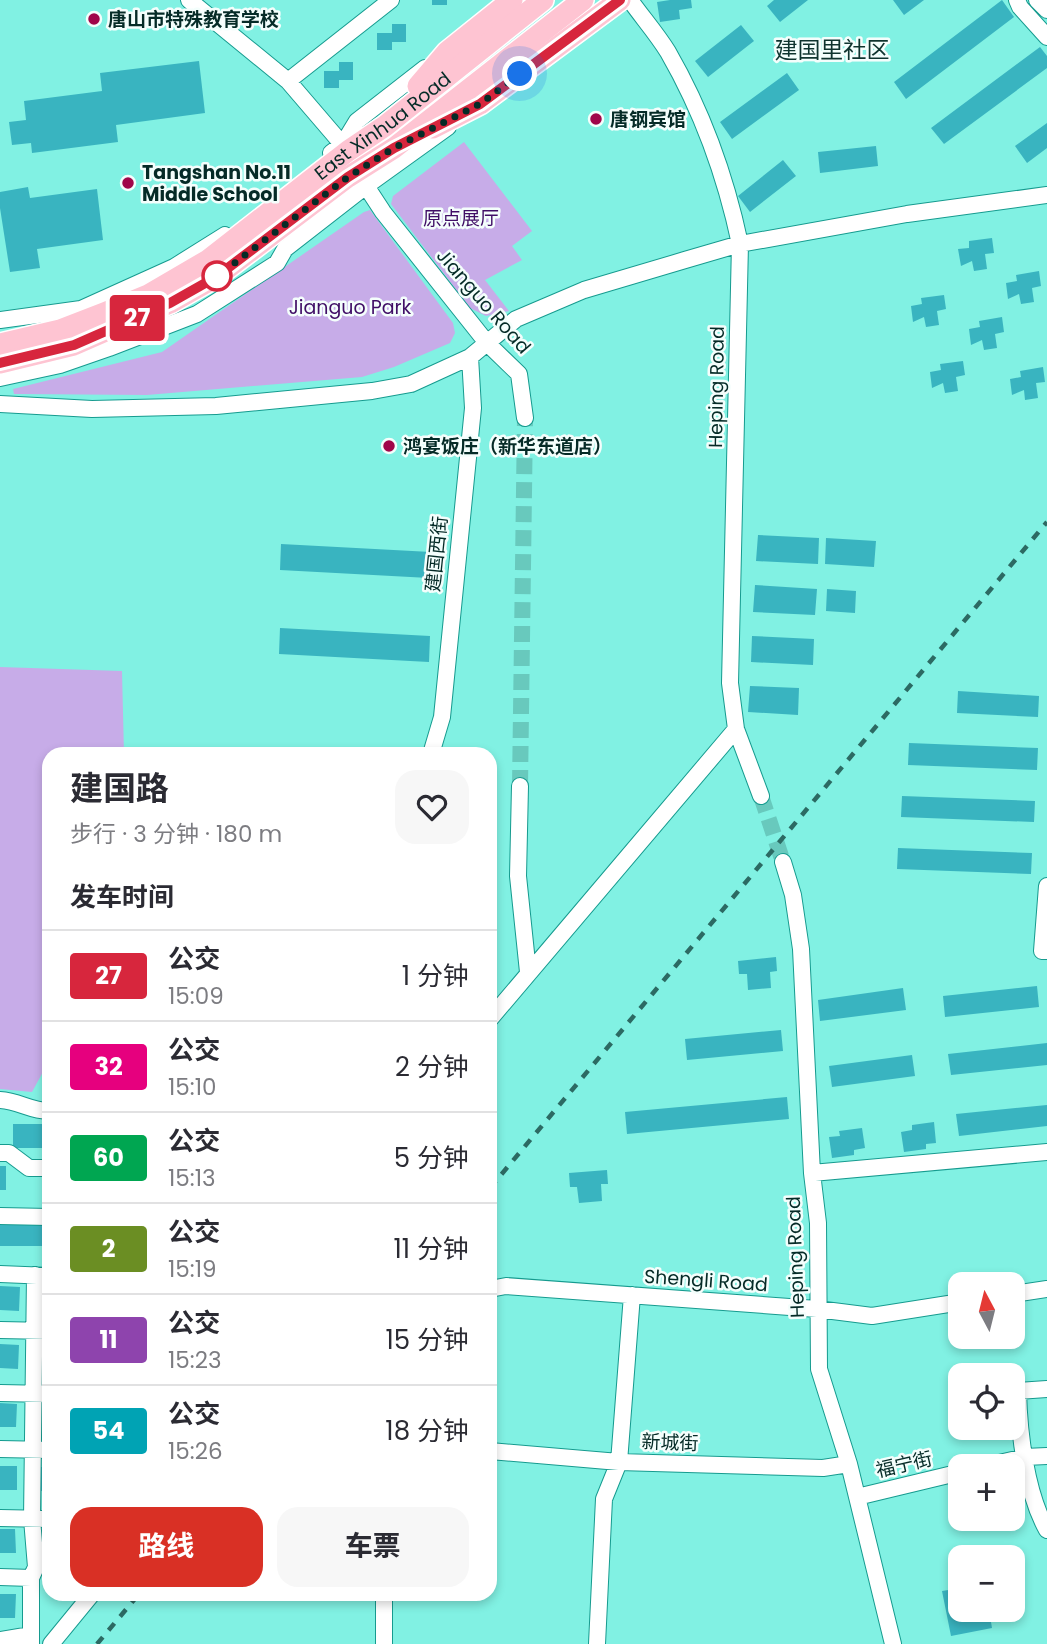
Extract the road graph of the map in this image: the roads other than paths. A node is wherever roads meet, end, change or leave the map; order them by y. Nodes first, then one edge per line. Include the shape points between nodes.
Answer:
1 (189, 0) edge
2 (391, 0) edge
3 (512, 0) edge
4 (543, 0) edge
5 (583, 0) edge
6 (620, 0) edge
7 (630, 0) edge
8 (1017, 0) edge
9 (1037, 0) edge
10 (1047, 10) edge
11 (1047, 37) edge
12 (447, 52) junction
13 (288, 81) junction
14 (477, 94) junction
15 (386, 126) junction
16 (346, 147) junction
17 (366, 186) junction
18 (1047, 195) edge
19 (740, 244) junction
20 (0, 320) edge
21 (487, 343) junction
22 (0, 344) edge
23 (470, 357) junction
24 (0, 363) edge
25 (0, 378) edge
26 (0, 404) edge
27 (525, 418) tunnel mouth
28 (736, 729) junction
29 (433, 747) edge
30 (520, 786) tunnel mouth
31 (761, 796) tunnel mouth
32 (783, 862) tunnel mouth
33 (1047, 886) edge
34 (1047, 951) edge
35 (528, 972) junction
36 (497, 1010) edge
37 (0, 1100) edge
38 (42, 1111) edge
39 (1047, 1152) edge
40 (0, 1153) edge
41 (42, 1168) edge
42 (812, 1173) junction
43 (0, 1216) edge
44 (42, 1217) edge
45 (0, 1274) edge
46 (42, 1275) edge
47 (497, 1288) edge
48 (1047, 1289) edge
49 (1026, 1292) edge
50 (632, 1295) junction
51 (948, 1304) edge
52 (817, 1309) junction
53 (0, 1330) edge
54 (42, 1331) edge
55 (1047, 1389) edge
56 (0, 1393) edge
57 (41, 1394) edge
58 (0, 1449) edge
59 (41, 1450) edge
60 (497, 1452) edge
61 (1024, 1454) edge
62 (1047, 1456) edge
63 (1025, 1457) joint
64 (619, 1462) junction
65 (849, 1464) junction
66 (948, 1475) edge
67 (857, 1496) junction
68 (0, 1518) edge
69 (32, 1519) junction
70 (42, 1520) edge
71 (1047, 1530) edge
72 (39, 1570) edge
73 (0, 1577) edge
74 (86, 1601) edge
75 (384, 1601) edge
76 (31, 1639) edge
77 (0, 1640) edge
78 (51, 1644) edge
79 (384, 1644) edge
80 (597, 1644) edge
81 (893, 1644) edge

1 - 13 street
2 - 13 street
3 - 12 main road
4 - 15 main road, East Xinhua Road
5 - 14 main road
6 - 14 main road
7 - 19 street, Heping Road via 667,51 689,94 723,178
8 - 11 street
9 - 10 street
12 - 15 main road
12 - 16 street via 357,121
13 - 16 street
14 - 17 street
14 - 24 main road, East Xinhua Road via 348,177 216,277 170,303 74,345
15 - 16 main road, East Xinhua Road
16 - 20 street via 229,233 162,273 81,309
16 - 22 main road, East Xinhua Road via 181,278 148,296 60,330
17 - 21 street, Jianguo Road
17 - 25 street via 285,249 277,263 197,314 60,365
18 - 19 street
19 - 21 street via 584,290 516,319
19 - 28 street, Heping Road via 730,683
21 - 23 street
21 - 27 street, Jianguo Road via 519,374
23 - 26 street via 411,384 372,391 216,406 92,409
23 - 29 street, 建国西街 via 473,408 442,717
28 - 31 street, Heping Road
28 - 35 street
30 - 35 street via 518,876
32 - 42 street, Heping Road via 801,949
33 - 34 street via 1042,951
35 - 36 street
37 - 38 street
39 - 42 street
40 - 41 street via 9,1153 29,1168
42 - 52 street, Heping Road via 818,1223
43 - 44 street
45 - 46 street
46 - 54 street
47 - 50 street, Shengli Road
48 - 49 street
50 - 52 street, Shengli Road
50 - 64 street
51 - 52 street, Shengli Road via 872,1316
52 - 65 street, Heping Road via 819,1369
53 - 54 street
54 - 57 street
55 - 61 street via 1018,1391
56 - 57 street
57 - 59 street
58 - 59 street
59 - 69 street
60 - 64 street, 新城街
62 - 63 street
63 - 71 street via 1039,1517
64 - 65 street, 新城街 via 823,1468
64 - 80 street via 604,1499
65 - 67 street, Heping Road
66 - 67 street, 福宁街
67 - 81 street, Heping Road
68 - 69 street
69 - 70 street
69 - 72 street
72 - 73 street
72 - 76 street
74 - 78 street
75 - 79 street
76 - 77 street

